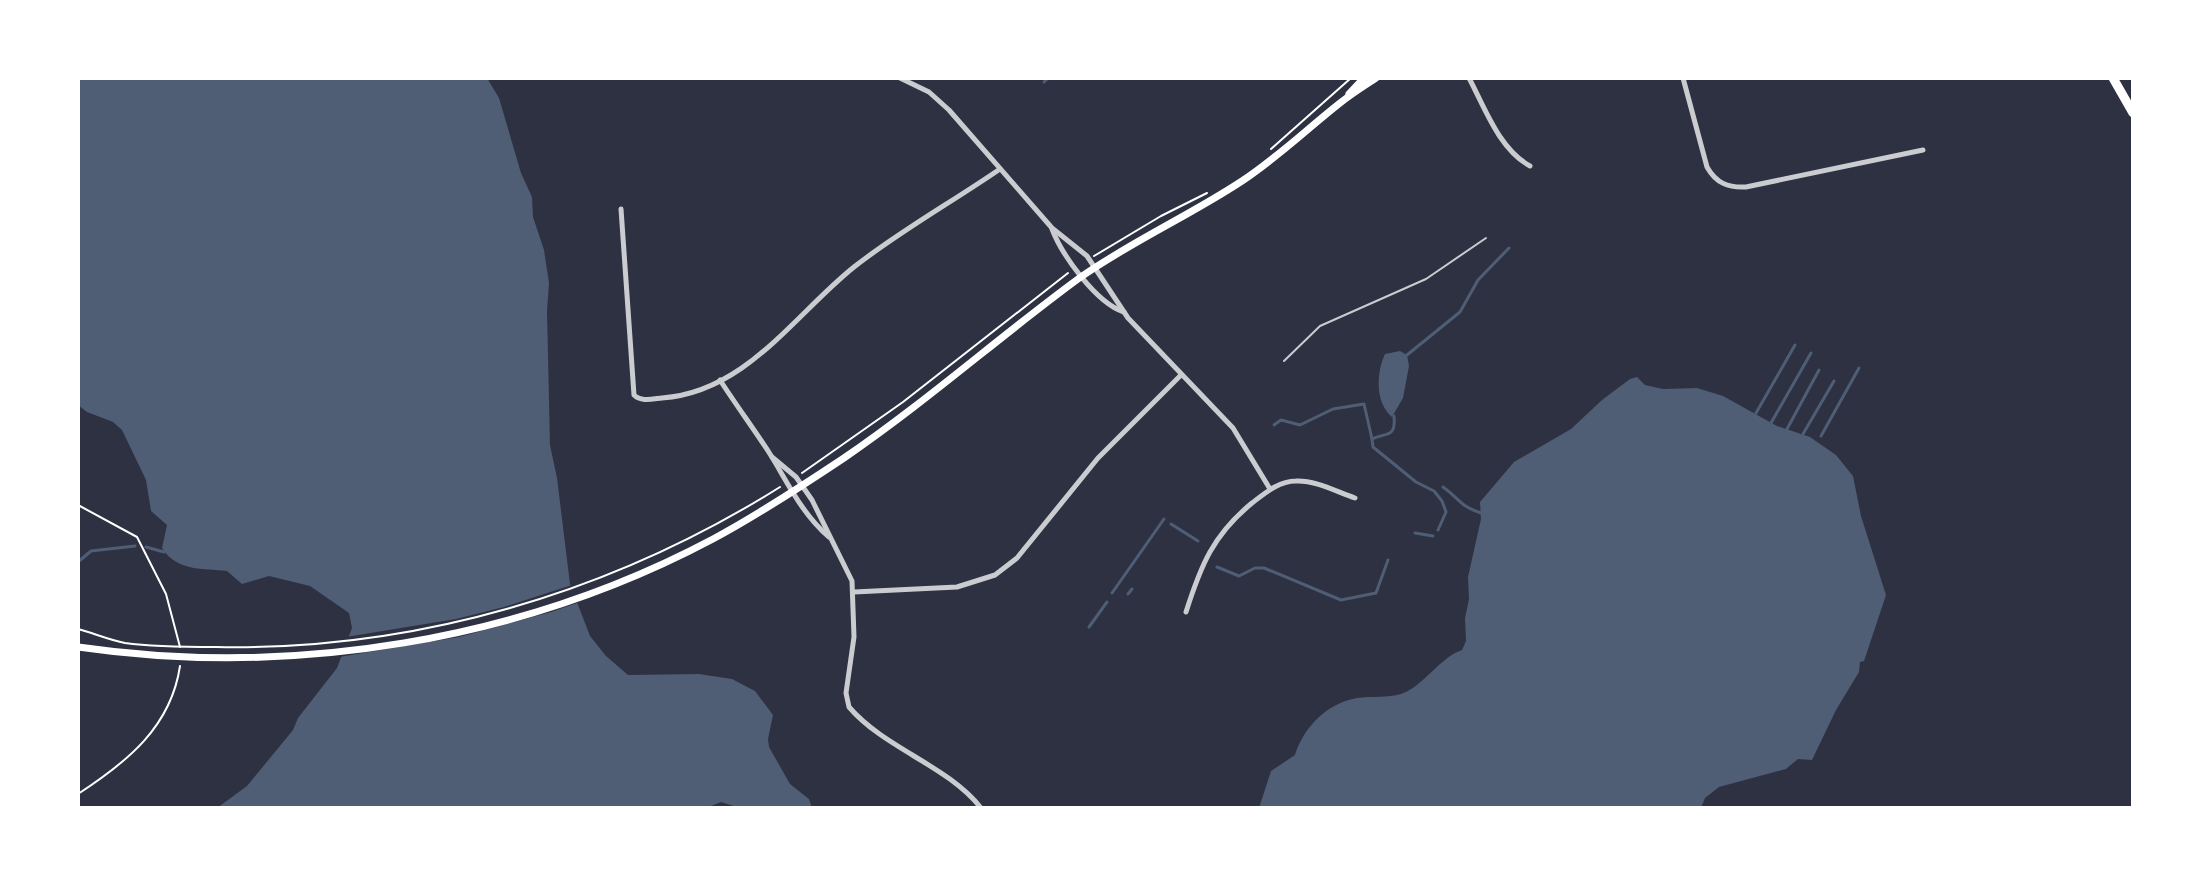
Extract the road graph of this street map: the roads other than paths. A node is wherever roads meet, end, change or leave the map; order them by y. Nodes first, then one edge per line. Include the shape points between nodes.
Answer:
1 (900, 78) edge
2 (1364, 78) edge
3 (1376, 78) edge
4 (1469, 78) edge
5 (1683, 78) edge
6 (2113, 78) edge
7 (1343, 100) junction
8 (2133, 113) edge
9 (1923, 150) dead end
10 (1530, 166) dead end
11 (1000, 169) junction
12 (621, 209) dead end
13 (1052, 228) junction
14 (1486, 238) dead end
15 (1095, 268) junction
16 (1081, 277) junction
17 (1124, 312) junction
18 (1284, 361) dead end
19 (1181, 375) junction
20 (720, 380) junction
21 (772, 457) junction
22 (802, 485) junction
23 (1270, 489) junction
24 (792, 492) junction
25 (1355, 498) dead end
26 (830, 537) junction
27 (854, 592) junction
28 (1186, 612) dead end
29 (78, 647) edge
30 (981, 808) edge

1 - 11 street via 939,100
2 - 7 main road
3 - 7 main road
4 - 10 street via 1507,149
5 - 9 street via 1707,167 1731,187
6 - 8 highway
7 - 15 main road via 1245,180
11 - 13 street
11 - 20 street via 853,267 777,341
12 - 20 street via 636,398 683,396
13 - 15 street
13 - 16 street
14 - 18 lane via 1426,279 1320,326
15 - 16 main road
15 - 17 street
16 - 17 street
16 - 22 main road via 910,410
17 - 19 street
19 - 23 street via 1233,428
19 - 27 street via 1098,458 1017,558 995,575 957,587
20 - 21 street
21 - 22 street
21 - 24 street
22 - 24 main road
22 - 26 street
23 - 25 street via 1304,481
23 - 28 street via 1216,539
24 - 26 street
24 - 29 main road via 714,539 551,607 432,638 374,648 208,657
26 - 27 street
27 - 30 street via 849,707 966,791

